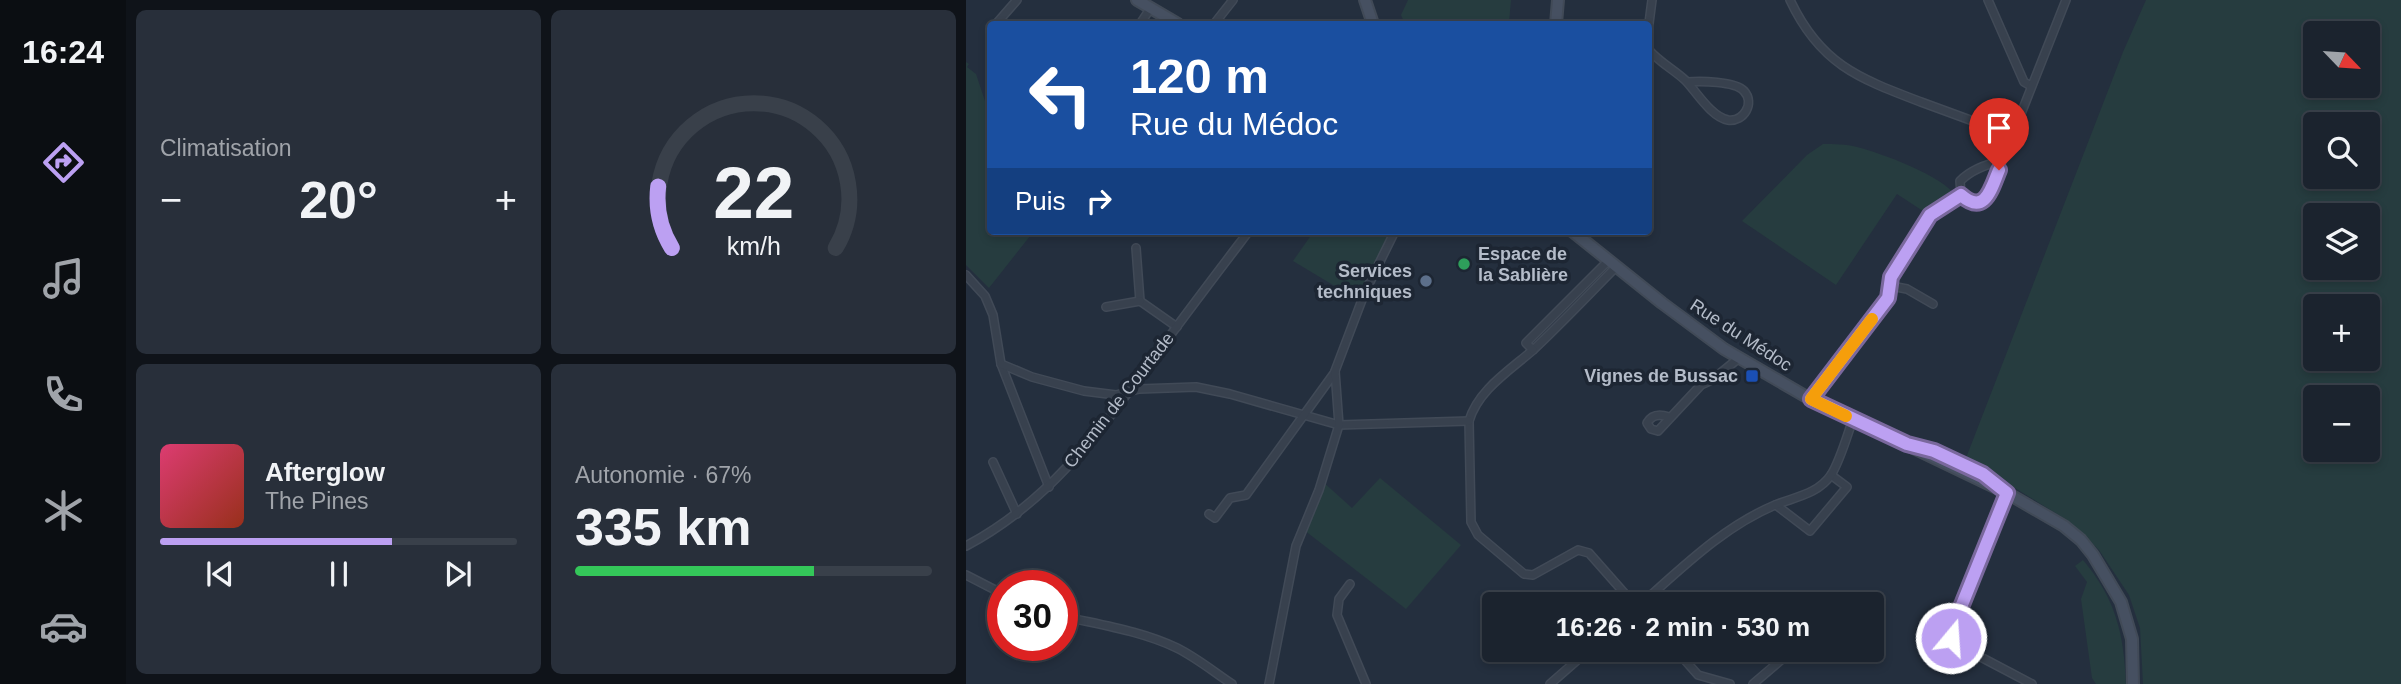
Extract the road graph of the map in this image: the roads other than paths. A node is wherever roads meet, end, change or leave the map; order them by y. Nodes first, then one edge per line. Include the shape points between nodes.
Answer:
1 (1017, 0) edge
2 (1137, 0) edge
3 (1233, 0) edge
4 (1365, 0) edge
5 (1558, 0) edge
6 (1652, 0) edge
7 (1790, 0) edge
8 (1988, 0) edge
9 (2066, 0) edge
10 (1150, 9) junction
11 (999, 21) edge
12 (1142, 21) edge
13 (1172, 21) edge
14 (1216, 21) edge
15 (1372, 21) edge
16 (1556, 21) edge
17 (1649, 21) edge
18 (1652, 53) edge
19 (1687, 82) junction
20 (2031, 86) junction
21 (2011, 135) junction
22 (2002, 161) junction
23 (1961, 195) junction
24 (1246, 235) edge
25 (1393, 235) edge
26 (1577, 235) edge
27 (1136, 248) dead end
28 (1613, 263) junction
29 (966, 275) edge
30 (1891, 286) junction
31 (1140, 301) junction
32 (1933, 304) dead end
33 (1106, 307) dead end
34 (1177, 327) junction
35 (1739, 358) junction
36 (1001, 364) junction
37 (1335, 371) junction
38 (1129, 391) junction
39 (1811, 399) junction
40 (1303, 415) junction
41 (1669, 417) dead end
42 (1853, 419) junction
43 (1469, 421) junction
44 (1339, 425) junction
45 (993, 462) dead end
46 (1831, 475) junction
47 (1049, 487) junction
48 (2007, 493) junction
49 (1776, 505) junction
50 (1017, 514) junction
51 (1209, 514) dead end
52 (966, 546) edge
53 (966, 575) edge
54 (1350, 584) dead end
55 (987, 586) edge
56 (1623, 592) edge
57 (1655, 592) edge
58 (1078, 619) edge
59 (1575, 662) edge
60 (1686, 662) edge
61 (1779, 662) edge
62 (1698, 675) junction
63 (1232, 684) edge
64 (1269, 684) edge
65 (1366, 684) edge
66 (1550, 684) edge
67 (1694, 684) edge
68 (1730, 684) edge
69 (1753, 684) edge
70 (2032, 684) edge
71 (2133, 684) edge

1 - 11 street
2 - 10 street
3 - 14 street
4 - 15 street
5 - 16 street
6 - 17 street
7 - 21 street via 1801,24 1841,66 1869,83
8 - 20 street via 2024,82
9 - 20 street
10 - 12 street
10 - 13 street
18 - 19 street
19 - 19 street via 1722,118 1736,119 1748,108 1745,91 1737,86
20 - 21 street
21 - 22 street
22 - 23 street via 1964,177
22 - 23 street via 1986,198 1975,203
23 - 30 street via 1930,215 1891,277
24 - 34 street, Chemin de Courtade
25 - 37 street
26 - 28 street, Rue du Médoc
27 - 31 street
28 - 35 street, Rue du Médoc
28 - 43 street via 1526,343 1533,350 1473,406
29 - 36 street via 985,296 993,315
30 - 32 street via 1908,289
30 - 39 street via 1888,298
31 - 33 street
31 - 34 street
34 - 38 street, Chemin de Courtade
35 - 39 street, Rue du Médoc
35 - 41 street via 1701,385
36 - 38 street via 1084,391 1116,395
36 - 47 street
37 - 40 street
37 - 44 street
38 - 40 street via 1196,387
38 - 47 street, Chemin de Courtade
39 - 42 street, Rue du Médoc
40 - 44 street
40 - 51 street via 1246,495 1230,498 1215,518
42 - 46 street
42 - 48 street, Rue du Médoc
43 - 44 street
43 - 56 street via 1471,522 1478,535 1524,574 1534,575 1578,550 1589,553
44 - 64 street via 1296,546
45 - 50 street
46 - 49 street via 1812,493
46 - 49 street via 1847,487 1810,531
47 - 50 street, Chemin de Courtade
48 - 70 street via 1951,638
48 - 71 street, Rue du Médoc via 2072,532 2104,569 2130,626
49 - 57 street via 1711,543
50 - 52 street, Chemin de Courtade
53 - 55 street
54 - 65 street via 1339,599 1337,615
58 - 63 street via 1169,645
59 - 66 street
60 - 62 street
61 - 69 street
62 - 67 street
62 - 68 street

